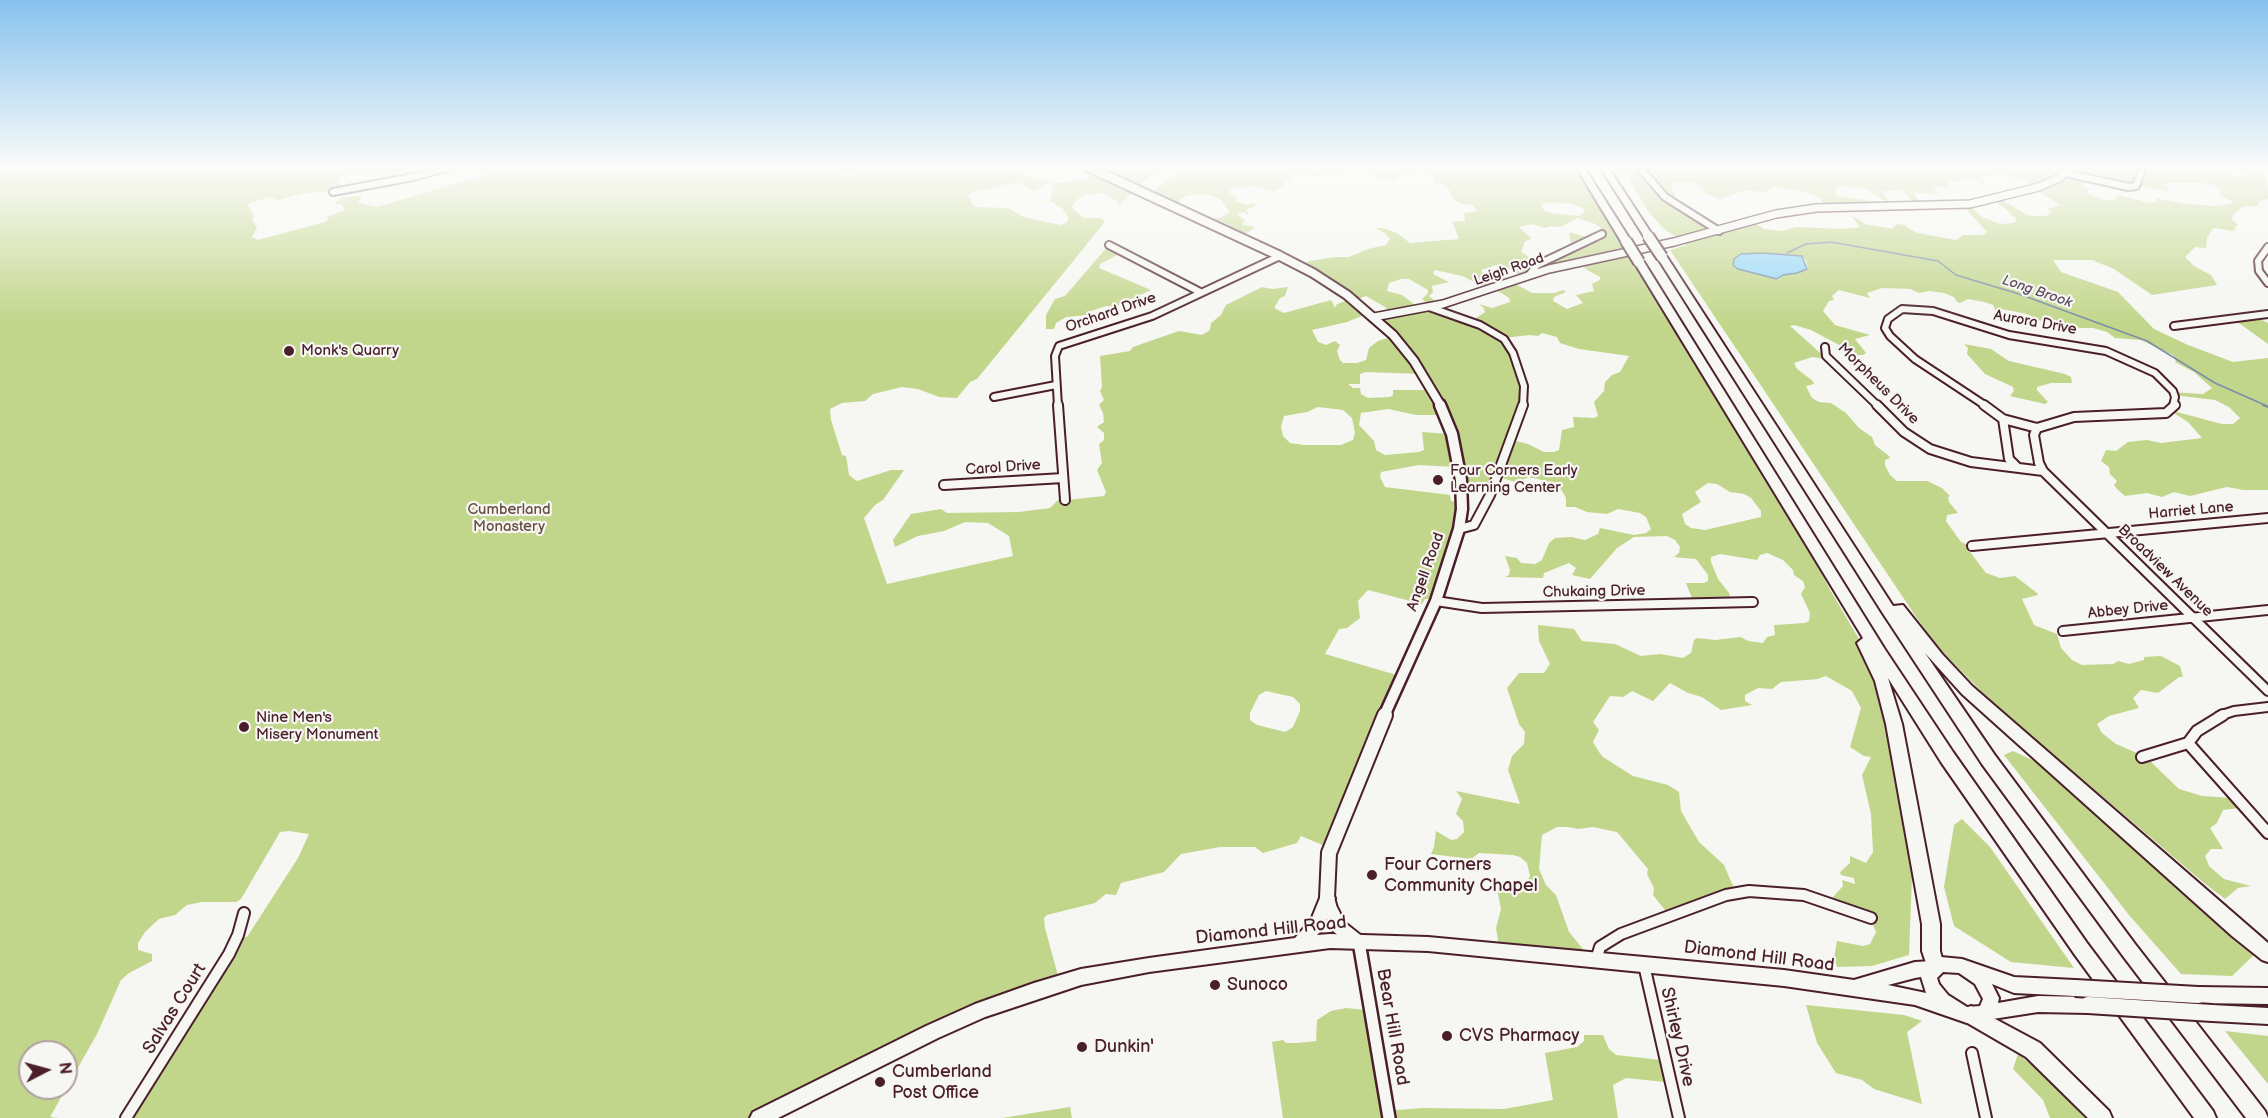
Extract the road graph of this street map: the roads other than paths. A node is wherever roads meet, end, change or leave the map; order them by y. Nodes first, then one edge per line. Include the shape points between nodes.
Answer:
1 (1202, 219) edge
2 (1612, 219) edge
3 (1637, 219) edge
4 (1701, 219) edge
5 (1759, 219) edge
6 (1719, 231) junction
7 (1602, 234) dead end
8 (1109, 245) dead end
9 (2268, 247) edge
10 (1280, 255) junction
11 (1529, 274) junction
12 (2268, 283) edge
13 (1200, 292) junction
14 (1429, 307) junction
15 (2268, 314) edge
16 (1374, 317) junction
17 (2174, 326) dead end
18 (1825, 347) dead end
19 (1056, 385) junction
20 (994, 397) dead end
21 (2003, 419) junction
22 (2037, 428) junction
23 (2017, 467) junction
24 (2043, 471) junction
25 (1064, 478) junction
26 (944, 485) dead end
27 (1065, 500) dead end
28 (2268, 518) edge
29 (1833, 524) junction
30 (1459, 530) junction
31 (2107, 533) junction
32 (1972, 546) dead end
33 (1836, 584) junction
34 (1436, 602) junction
35 (1753, 602) dead end
36 (2268, 610) edge
37 (2194, 618) junction
38 (2062, 631) dead end
39 (2268, 691) edge
40 (2268, 707) edge
41 (2188, 743) junction
42 (2142, 757) dead end
43 (2268, 833) edge
44 (2200, 895) junction
45 (1327, 898) junction
46 (244, 914) dead end
47 (1871, 918) dead end
48 (1359, 942) junction
49 (2268, 944) edge
50 (1298, 946) junction
51 (2268, 954) edge
52 (1596, 960) junction
53 (1643, 964) junction
54 (1934, 967) junction
55 (1965, 968) junction
56 (1852, 988) junction
57 (2268, 996) edge
58 (1970, 1013) junction
59 (2268, 1016) edge
60 (1972, 1053) dead end
61 (126, 1118) edge
62 (759, 1118) edge
63 (1389, 1118) edge
64 (1679, 1118) edge
65 (1986, 1118) edge
66 (2102, 1118) edge
67 (2206, 1118) edge
68 (2258, 1118) edge

1 - 10 main road, Angell Road
2 - 33 highway, bridge
3 - 29 highway, bridge
4 - 6 street
5 - 6 street, Leigh Road
6 - 11 street, Leigh Road
7 - 11 street via 1537,265
8 - 13 street
9 - 12 street via 2258,261 2259,271
10 - 13 street, Orchard Drive
10 - 16 main road, Angell Road via 1331,284
11 - 14 street, Leigh Road
13 - 19 street, Orchard Drive via 1143,320 1059,346 1054,356
14 - 16 street, Leigh Road
14 - 30 street via 1480,325 1504,339 1524,386 1523,410 1490,495 1474,525
15 - 17 street
16 - 30 main road, Angell Road via 1414,361 1443,409 1458,456
18 - 23 street, Morpheus Drive via 1826,356 1904,432 1930,449 1971,462
19 - 20 street
19 - 25 street, Orchard Drive
21 - 22 street, Aurora Drive
21 - 22 street, Aurora Drive via 1898,345 1885,327 1888,319 1902,309 1921,308 2009,335 2106,351 2155,374 2175,397 2172,409 2166,413 2074,417
21 - 23 street via 2009,459
22 - 24 street via 2034,435
23 - 24 street
24 - 31 street, Broadview Avenue
25 - 26 street, Carol Drive
25 - 27 street, Orchard Drive
28 - 31 street, Harriet Lane
29 - 44 highway via 1922,641 1959,682
29 - 68 highway via 2016,798
30 - 34 main road, Angell Road
31 - 32 street, Harriet Lane
31 - 37 street, Broadview Avenue
33 - 54 highway via 1879,674 1891,709 1921,864
33 - 67 highway via 2000,834
34 - 35 street, Chukaing Drive via 1482,608
34 - 45 main road, Angell Road via 1395,689 1329,853
36 - 37 street, Abbey Drive
37 - 38 street, Abbey Drive
37 - 39 street, Broadview Avenue
40 - 41 street via 2215,718
41 - 42 street
41 - 43 street
44 - 49 highway
44 - 51 highway
45 - 48 main road, Angell Road via 1339,927
45 - 50 main road via 1317,924
46 - 61 street, Salvas Court via 229,954
47 - 52 street via 1804,895 1749,891 1726,895 1621,934 1600,947
48 - 50 main road, Diamond Hill Road
48 - 52 main road, Diamond Hill Road via 1428,944
48 - 63 street, Bear Hill Road
50 - 62 main road, Diamond Hill Road via 1118,970 1034,991 932,1032
52 - 53 main road, Diamond Hill Road
53 - 56 main road, Diamond Hill Road
53 - 64 street, Shirley Drive
54 - 55 main road via 1947,963
54 - 56 main road, Diamond Hill Road
54 - 58 main road via 1930,975 1932,988 1942,1001
55 - 57 main road, bridge via 2014,985
55 - 58 main road via 1989,992 1990,1006
56 - 58 main road, Diamond Hill Road via 1915,997
58 - 59 main road, Diamond Hill Road, bridge via 2038,1004
58 - 66 highway via 2033,1050
60 - 65 street

